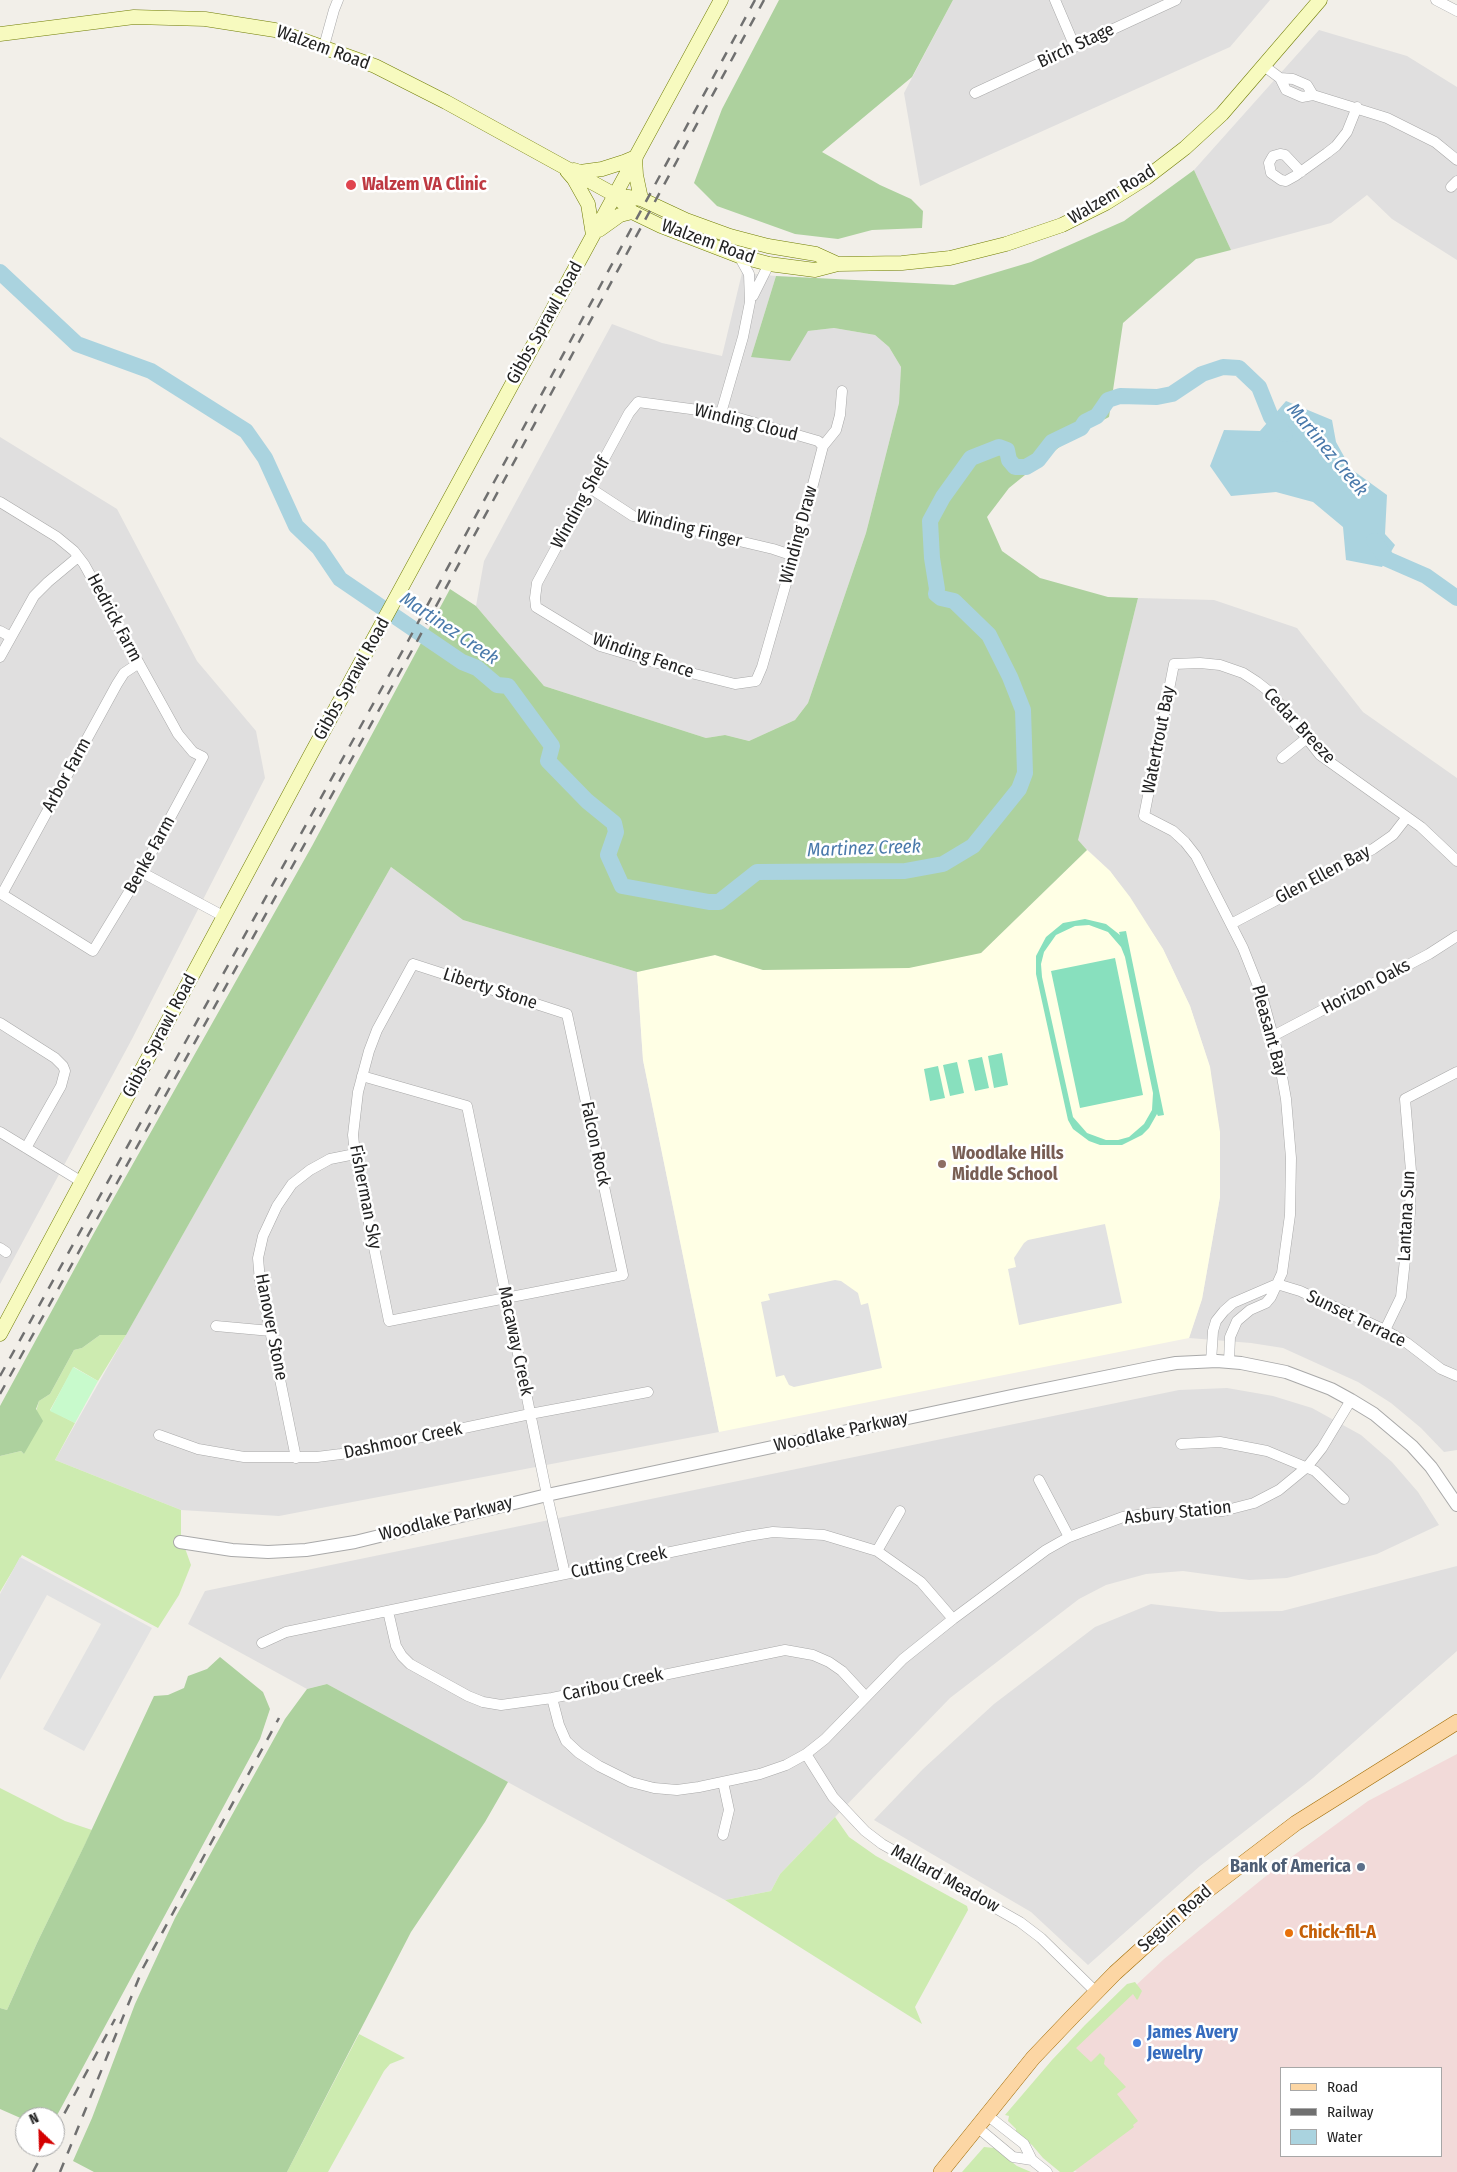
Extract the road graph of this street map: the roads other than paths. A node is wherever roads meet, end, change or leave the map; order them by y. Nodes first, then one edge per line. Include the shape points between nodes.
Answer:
1 (338, 0) edge
2 (721, 0) edge
3 (1055, 0) edge
4 (1176, 0) edge
5 (1320, 0) edge
6 (1436, 0) edge
7 (1457, 12) edge
8 (0, 34) edge
9 (324, 46) junction
10 (1075, 47) junction
11 (1264, 66) junction
12 (975, 93) dead end
13 (1357, 107) junction
14 (636, 156) junction
15 (1457, 160) edge
16 (563, 166) junction
17 (1301, 172) dead end
18 (615, 195) junction
19 (641, 199) junction
20 (632, 212) junction
21 (592, 235) junction
22 (739, 256) junction
23 (769, 264) junction
24 (838, 264) junction
25 (750, 302) junction
26 (842, 391) dead end
27 (638, 402) joint
28 (720, 413) junction
29 (823, 446) junction
30 (590, 488) junction
31 (0, 502) edge
32 (794, 556) junction
33 (78, 557) junction
34 (536, 607) joint
35 (0, 631) edge
36 (10, 637) junction
37 (0, 657) edge
38 (139, 663) junction
39 (1174, 664) joint
40 (756, 681) joint
41 (1307, 738) junction
42 (203, 757) joint
43 (1282, 758) dead end
44 (1144, 816) joint
45 (1408, 817) junction
46 (1457, 861) edge
47 (141, 872) junction
48 (1, 893) edge
49 (225, 917) junction
50 (1231, 924) junction
51 (1457, 936) edge
52 (413, 964) joint
53 (568, 1014) joint
54 (0, 1023) edge
55 (1273, 1036) junction
56 (1457, 1072) edge
57 (362, 1076) junction
58 (0, 1134) edge
59 (26, 1148) junction
60 (355, 1154) junction
61 (82, 1182) junction
62 (1277, 1284) junction
63 (506, 1298) junction
64 (1233, 1303) junction
65 (1243, 1315) junction
66 (216, 1326) dead end
67 (1385, 1330) junction
68 (271, 1331) junction
69 (0, 1334) edge
70 (1211, 1362) junction
71 (1229, 1362) junction
72 (1457, 1376) edge
73 (648, 1392) dead end
74 (1351, 1400) junction
75 (530, 1414) junction
76 (159, 1434) dead end
77 (1181, 1444) dead end
78 (296, 1458) junction
79 (1307, 1467) junction
80 (1039, 1480) dead end
81 (547, 1495) junction
82 (1344, 1499) dead end
83 (1457, 1505) edge
84 (900, 1511) dead end
85 (1069, 1537) junction
86 (180, 1542) dead end
87 (877, 1551) junction
88 (565, 1574) junction
89 (388, 1611) junction
90 (953, 1619) junction
91 (262, 1643) dead end
92 (866, 1697) junction
93 (552, 1698) junction
94 (1457, 1722) edge
95 (806, 1754) junction
96 (723, 1782) junction
97 (723, 1835) dead end
98 (1096, 1992) junction
99 (987, 2115) junction
100 (977, 2127) junction
101 (1032, 2160) junction
102 (941, 2172) edge
103 (1047, 2172) edge

1 - 9 street
2 - 14 main road, Gibbs Sprawl Road
3 - 10 street
4 - 10 street, Birch Stage
5 - 11 main road, Walzem Road
6 - 7 street
8 - 9 main road, Walzem Road via 125,18 170,16 275,30
9 - 16 main road, Walzem Road via 393,75
10 - 12 street, Birch Stage
11 - 13 street via 1280,78 1293,78 1307,85 1313,95
11 - 24 main road, Walzem Road via 1222,114 1185,148 1146,178 1062,226 950,258
13 - 15 street via 1414,130
13 - 17 street via 1347,132 1336,146
14 - 16 main road via 602,169 580,172
14 - 18 main road, Gibbs Sprawl Road
14 - 19 main road
16 - 18 main road, Walzem Road
16 - 21 main road via 588,204
18 - 19 main road, Walzem Road
18 - 20 main road, Walzem Road
18 - 21 main road, Gibbs Sprawl Road
19 - 24 main road, Walzem Road via 711,230 768,246 816,254
20 - 21 main road via 620,215
20 - 22 main road, Walzem Road
21 - 49 main road, Gibbs Sprawl Road
22 - 23 main road, Walzem Road
22 - 25 street via 749,274
23 - 24 main road, Walzem Road via 814,270
23 - 25 street
25 - 28 street
26 - 29 street, Winding Draw via 836,430
27 - 28 street, Winding Cloud
27 - 30 street, Winding Shelf
28 - 29 street, Winding Cloud via 818,441
29 - 32 street, Winding Draw
30 - 32 street, Winding Finger via 633,516
30 - 34 street, Winding Shelf via 537,583
31 - 33 street, Hedrick Farm via 58,537
32 - 40 street, Winding Draw
33 - 36 street via 40,589
33 - 38 street, Hedrick Farm via 92,576
34 - 40 street, Winding Fence via 600,646 735,684
35 - 36 street
36 - 37 street
38 - 42 street, Hedrick Farm via 178,734 193,752
38 - 48 street, Arbor Farm via 124,673 117,684
39 - 41 street, Cedar Breeze via 1220,665 1243,673 1272,693
39 - 44 street, Watertrout Bay
41 - 43 street
41 - 45 street, Cedar Breeze via 1331,763
42 - 47 street, Benke Farm
44 - 50 street, Pleasant Bay via 1185,842 1196,856
45 - 46 street, Cedar Breeze
45 - 50 street, Glen Ellen Bay via 1373,849
47 - 48 street, Benke Farm via 93,951
47 - 49 street
49 - 61 main road, Gibbs Sprawl Road
50 - 55 street, Pleasant Bay via 1262,996
51 - 55 street, Horizon Oaks
52 - 53 street, Liberty Stone
52 - 57 street, Fisherman Sky via 377,1030
53 - 63 street, Falcon Rock via 623,1275
54 - 59 street via 55,1058 65,1071 61,1086
55 - 62 street, Pleasant Bay via 1286,1099 1291,1158 1290,1215
56 - 67 street, Lantana Sun via 1406,1099 1411,1171 1409,1231 1401,1297
57 - 60 street, Fisherman Sky via 353,1135
57 - 63 street, Macaway Creek via 467,1106
58 - 59 street
59 - 61 street
60 - 63 street, Fisherman Sky via 389,1321
60 - 68 street, Hanover Stone via 330,1159 310,1170 292,1184 276,1206 258,1258
61 - 69 main road, Gibbs Sprawl Road
62 - 64 street
62 - 65 street, Pleasant Bay via 1266,1303
62 - 67 street, Sunset Terrace via 1300,1291
63 - 75 street, Macaway Creek
64 - 65 street
64 - 70 street via 1216,1322
65 - 71 street via 1230,1337
66 - 68 street
67 - 72 street, Sunset Terrace via 1441,1369
68 - 78 street, Hanover Stone
70 - 71 street, Woodlake Parkway
70 - 81 street, Woodlake Parkway via 1154,1366
71 - 74 street, Woodlake Parkway via 1286,1372
73 - 75 street, Dashmoor Creek
74 - 79 street, Asbury Station
74 - 83 street, Woodlake Parkway via 1374,1414 1412,1446
75 - 78 street, Dashmoor Creek via 341,1454
75 - 81 street, Macaway Creek
76 - 78 street, Dashmoor Creek via 198,1449 223,1454
77 - 79 street via 1220,1442 1244,1445
79 - 82 street via 1323,1476
79 - 85 street, Asbury Station via 1278,1490 1254,1503 1223,1511 1123,1517
80 - 85 street
81 - 86 street, Woodlake Parkway via 355,1542 306,1550 232,1550
81 - 88 street, Macaway Creek
84 - 87 street
85 - 90 street, Asbury Station via 1046,1550
87 - 88 street, Cutting Creek via 824,1535 773,1532
87 - 90 street, Cutting Creek via 921,1582
88 - 89 street, Cutting Creek
89 - 91 street, Cutting Creek via 286,1632
89 - 93 street, Caribou Creek via 396,1646 402,1656 410,1664 468,1696 501,1705
90 - 92 street, Asbury Station via 903,1659
92 - 93 street, Caribou Creek via 829,1662 813,1655 785,1650
92 - 95 street, Asbury Station
93 - 96 street, Asbury Station via 566,1741 579,1754 631,1782 677,1790
94 - 98 main road, Seguin Road via 1296,1823 1200,1896
95 - 96 street, Asbury Station via 760,1774
95 - 98 street, Mallard Meadow via 834,1797 865,1831 882,1844 1020,1922
96 - 97 street via 729,1810
98 - 99 main road, Seguin Road via 1033,2058
99 - 100 main road, Seguin Road
99 - 101 street via 1024,2144
100 - 101 street via 1013,2157
100 - 102 main road, Seguin Road
101 - 103 street

